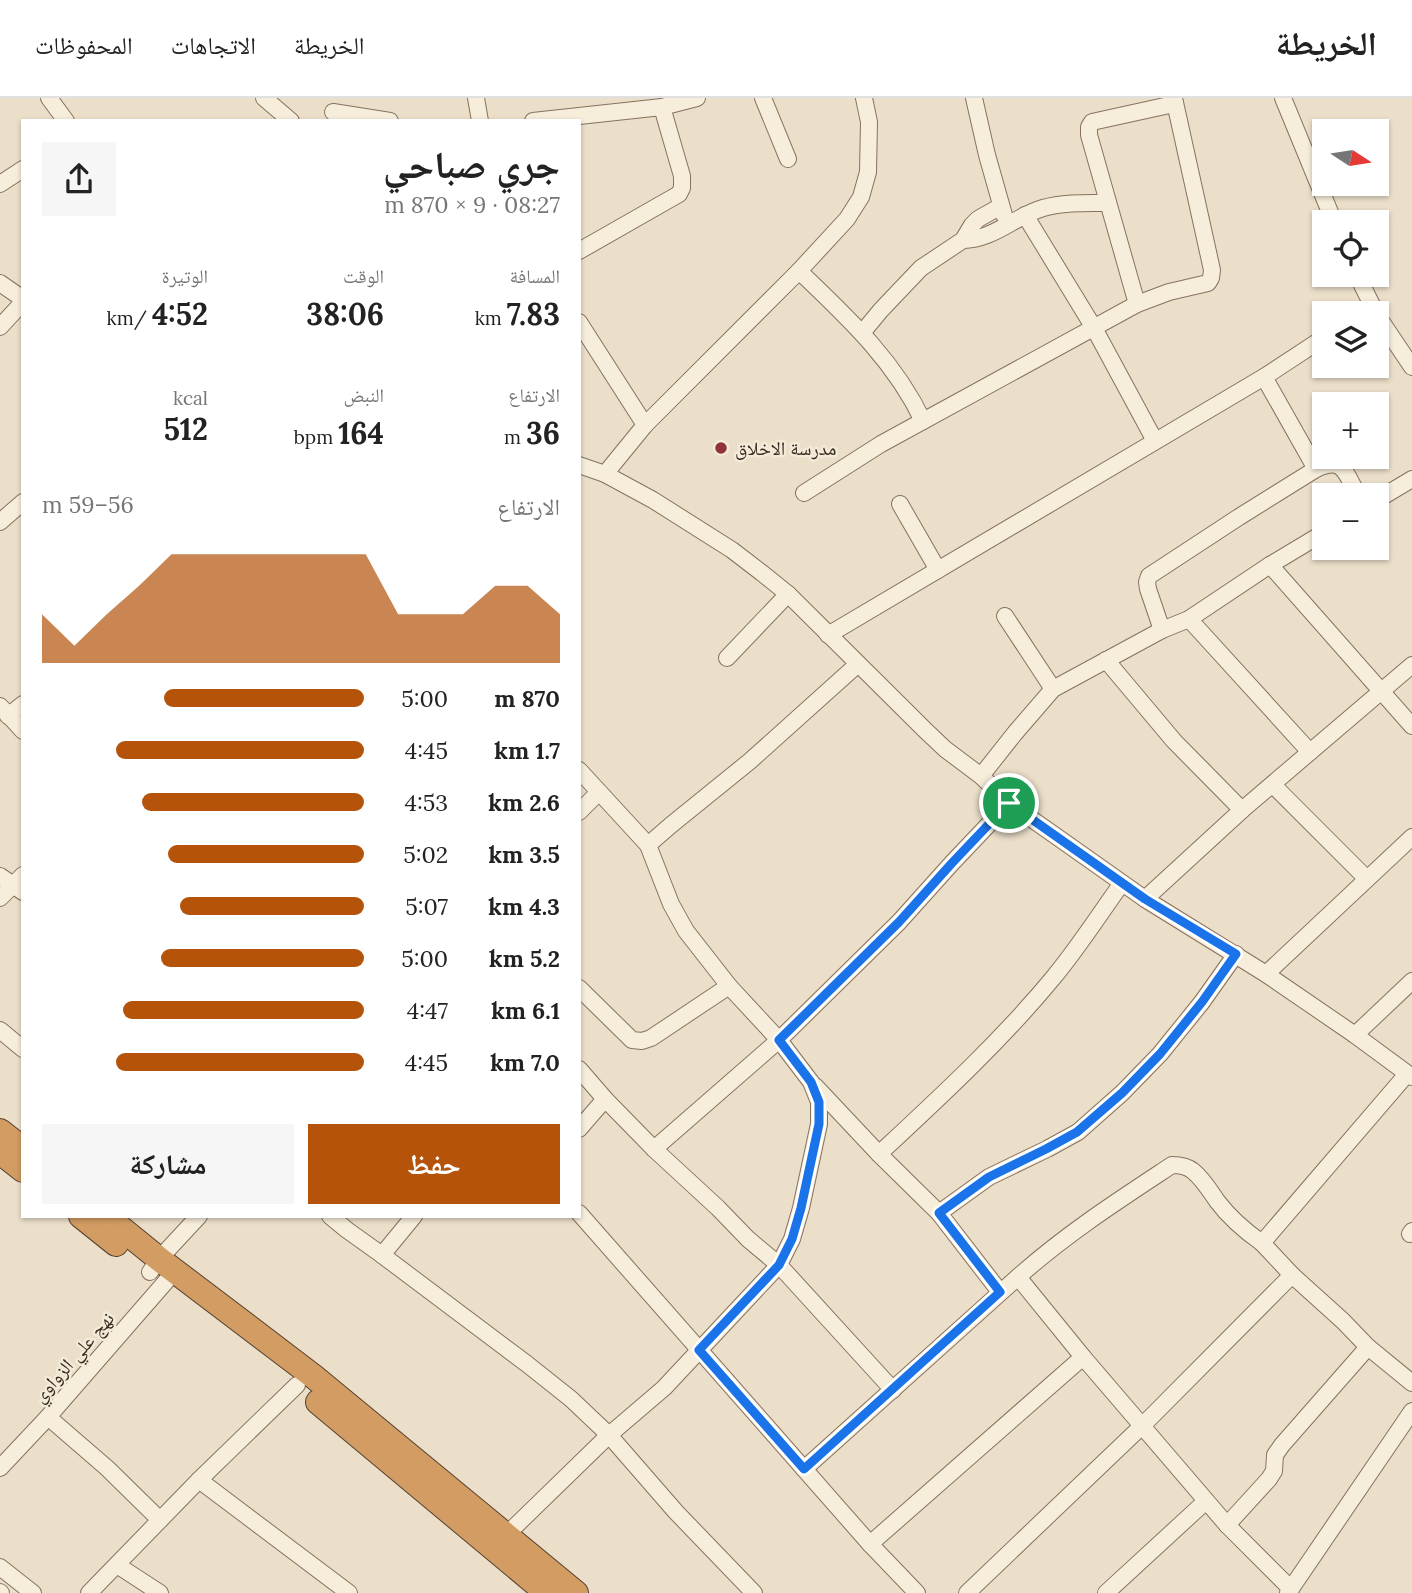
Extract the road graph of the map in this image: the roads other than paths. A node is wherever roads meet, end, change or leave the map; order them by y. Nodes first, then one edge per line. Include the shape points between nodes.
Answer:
1 (49, 98) edge
2 (264, 98) edge
3 (476, 98) edge
4 (697, 98) edge
5 (763, 98) edge
6 (864, 98) edge
7 (974, 98) edge
8 (1117, 98) edge
9 (1283, 98) edge
10 (1174, 101) edge
11 (604, 105) edge
12 (662, 107) junction
13 (334, 110) edge
14 (1120, 116) junction
15 (65, 119) edge
16 (289, 119) edge
17 (380, 119) edge
18 (480, 119) edge
19 (542, 119) edge
20 (788, 159) dead end
21 (21, 170) edge
22 (0, 184) edge
23 (1108, 203) junction
24 (1001, 206) junction
25 (1329, 210) edge
26 (1025, 215) junction
27 (1008, 223) junction
28 (963, 240) junction
29 (581, 250) edge
30 (799, 271) junction
31 (0, 283) edge
32 (21, 299) edge
33 (21, 303) edge
34 (1138, 304) junction
35 (581, 325) edge
36 (0, 327) edge
37 (1094, 328) junction
38 (862, 333) junction
39 (1389, 336) edge
40 (1312, 346) edge
41 (1412, 368) edge
42 (1265, 377) junction
43 (923, 421) junction
44 (645, 425) junction
45 (1155, 441) junction
46 (1312, 462) edge
47 (581, 466) edge
48 (1316, 469) edge
49 (605, 474) junction
50 (1412, 479) edge
51 (804, 493) dead end
52 (1389, 493) edge
53 (21, 504) edge
54 (900, 504) dead end
55 (0, 522) edge
56 (1312, 540) edge
57 (1270, 565) junction
58 (938, 570) junction
59 (788, 594) junction
60 (1005, 615) dead end
61 (1189, 619) junction
62 (1162, 630) junction
63 (828, 635) junction
64 (727, 657) dead end
65 (1106, 660) junction
66 (858, 664) junction
67 (1412, 665) edge
68 (1053, 689) junction
69 (1381, 692) junction
70 (21, 705) edge
71 (4, 711) edge
72 (1412, 726) edge
73 (21, 729) edge
74 (1310, 752) junction
75 (581, 772) edge
76 (981, 776) junction
77 (1273, 785) junction
78 (599, 792) junction
79 (1009, 803) junction
80 (581, 810) edge
81 (1242, 810) junction
82 (1412, 837) edge
83 (648, 845) junction
84 (1367, 879) junction
85 (14, 882) edge
86 (1122, 883) junction
87 (0, 898) edge
88 (1145, 899) junction
89 (1236, 954) junction
90 (1266, 974) junction
91 (1412, 981) edge
92 (729, 986) junction
93 (581, 990) edge
94 (0, 1030) edge
95 (1355, 1035) junction
96 (779, 1040) junction
97 (21, 1047) edge
98 (581, 1071) edge
99 (1409, 1075) edge
100 (811, 1082) junction
101 (605, 1099) junction
102 (581, 1127) edge
103 (0, 1131) edge
104 (21, 1147) edge
105 (654, 1149) junction
106 (0, 1152) edge
107 (879, 1154) junction
108 (21, 1168) edge
109 (939, 1213) junction
110 (581, 1215) edge
111 (83, 1218) edge
112 (108, 1218) edge
113 (198, 1218) edge
114 (332, 1218) edge
115 (412, 1218) edge
116 (1262, 1243) junction
117 (382, 1255) junction
118 (779, 1265) junction
119 (162, 1271) junction
120 (1292, 1275) junction
121 (1018, 1277) junction
122 (1000, 1292) junction
123 (1368, 1347) junction
124 (699, 1350) junction
125 (1083, 1357) junction
126 (1412, 1383) edge
127 (297, 1385) junction
128 (893, 1390) junction
129 (1412, 1411) edge
130 (48, 1417) junction
131 (1143, 1425) junction
132 (609, 1435) junction
133 (0, 1468) edge
134 (804, 1469) junction
135 (199, 1480) junction
136 (1206, 1501) junction
137 (160, 1520) junction
138 (1227, 1525) junction
139 (499, 1542) junction
140 (870, 1544) junction
141 (117, 1565) junction
142 (0, 1567) edge
143 (1289, 1591) edge
144 (33, 1593) edge
145 (89, 1593) edge
146 (160, 1593) edge
147 (349, 1593) edge
148 (547, 1593) edge
149 (576, 1593) edge
150 (754, 1593) edge
151 (917, 1593) edge
152 (968, 1593) edge
153 (1106, 1593) edge

1 - 15 street
2 - 16 street
3 - 18 street
4 - 12 street
5 - 20 street
6 - 30 street via 870,148 861,197 848,219
7 - 24 street
8 - 14 street
9 - 25 street
10 - 14 street
10 - 34 street via 1211,278 1208,283
11 - 12 street
11 - 19 street
12 - 29 street via 682,176 679,194
13 - 17 street
14 - 23 street via 1091,122 1089,127
21 - 22 street
23 - 26 street via 1059,205
23 - 34 street
24 - 27 street
24 - 28 street via 978,219
26 - 27 street
26 - 37 street
27 - 28 street via 977,239
28 - 38 street via 921,268
30 - 38 street
30 - 44 street
31 - 32 street
33 - 36 street
34 - 37 street
35 - 44 street
37 - 43 street
37 - 45 street
38 - 43 street via 894,372
39 - 41 street
40 - 42 street
42 - 45 street
42 - 46 street
43 - 51 street
44 - 49 street
45 - 58 street
47 - 49 street
48 - 62 street via 1149,576 1148,589
49 - 59 street via 732,550
50 - 52 street
53 - 55 street
54 - 58 street
56 - 57 street
57 - 61 street
57 - 69 street
58 - 63 street
59 - 63 street
59 - 64 street
60 - 68 street
61 - 62 street
61 - 74 street
62 - 65 street
63 - 66 street
65 - 68 street
65 - 81 street via 1174,741
66 - 76 street via 945,749
66 - 83 street
67 - 69 street
68 - 76 street
69 - 72 street
69 - 74 street
70 - 71 street
71 - 73 street
74 - 77 street
75 - 78 street
76 - 79 street
77 - 81 street
77 - 84 street
78 - 80 street
78 - 83 street
79 - 86 street
79 - 96 street via 899,922
81 - 88 street
82 - 84 street
83 - 92 street via 686,931
84 - 90 street
85 - 87 street
86 - 88 street
86 - 107 street via 1054,977 1013,1024
88 - 89 street
89 - 90 street
89 - 109 street via 1160,1054 1122,1093 1077,1132 989,1177
90 - 95 street
91 - 95 street
92 - 93 street via 642,1041 632,1040
92 - 96 street
94 - 97 street
95 - 99 street
96 - 100 street
96 - 105 street
98 - 101 street
99 - 116 street
100 - 107 street
100 - 118 street via 819,1102 819,1124 801,1208
101 - 102 street
101 - 105 street
103 - 104 highway
105 - 118 street
106 - 108 highway
107 - 109 street
109 - 122 street
110 - 124 street
111 - 119 highway
112 - 119 highway
113 - 119 street, نهج علي الزواوي
114 - 117 street
115 - 117 street
116 - 120 street
116 - 121 street via 1219,1204 1192,1170 1172,1165 1091,1218
117 - 132 street via 527,1364
118 - 124 street
118 - 128 street
119 - 127 highway
119 - 130 street, نهج علي الزواوي
119 - 139 highway via 313,1376
120 - 123 street
120 - 131 street
121 - 122 street
121 - 125 street
122 - 128 street
123 - 126 street
123 - 138 street via 1282,1445 1264,1487
124 - 132 street via 664,1388
124 - 134 street
125 - 131 street
125 - 140 street
127 - 135 street
127 - 139 highway
128 - 134 street
129 - 143 street
130 - 133 street, نهج علي الزواوي
130 - 137 street
131 - 136 street
131 - 152 street
132 - 139 street
132 - 150 street
134 - 140 street
135 - 137 street
135 - 147 street
136 - 138 street
136 - 153 street
137 - 141 street
138 - 143 street
139 - 148 highway
139 - 149 highway
140 - 151 street
141 - 145 street
141 - 146 street
142 - 144 street

